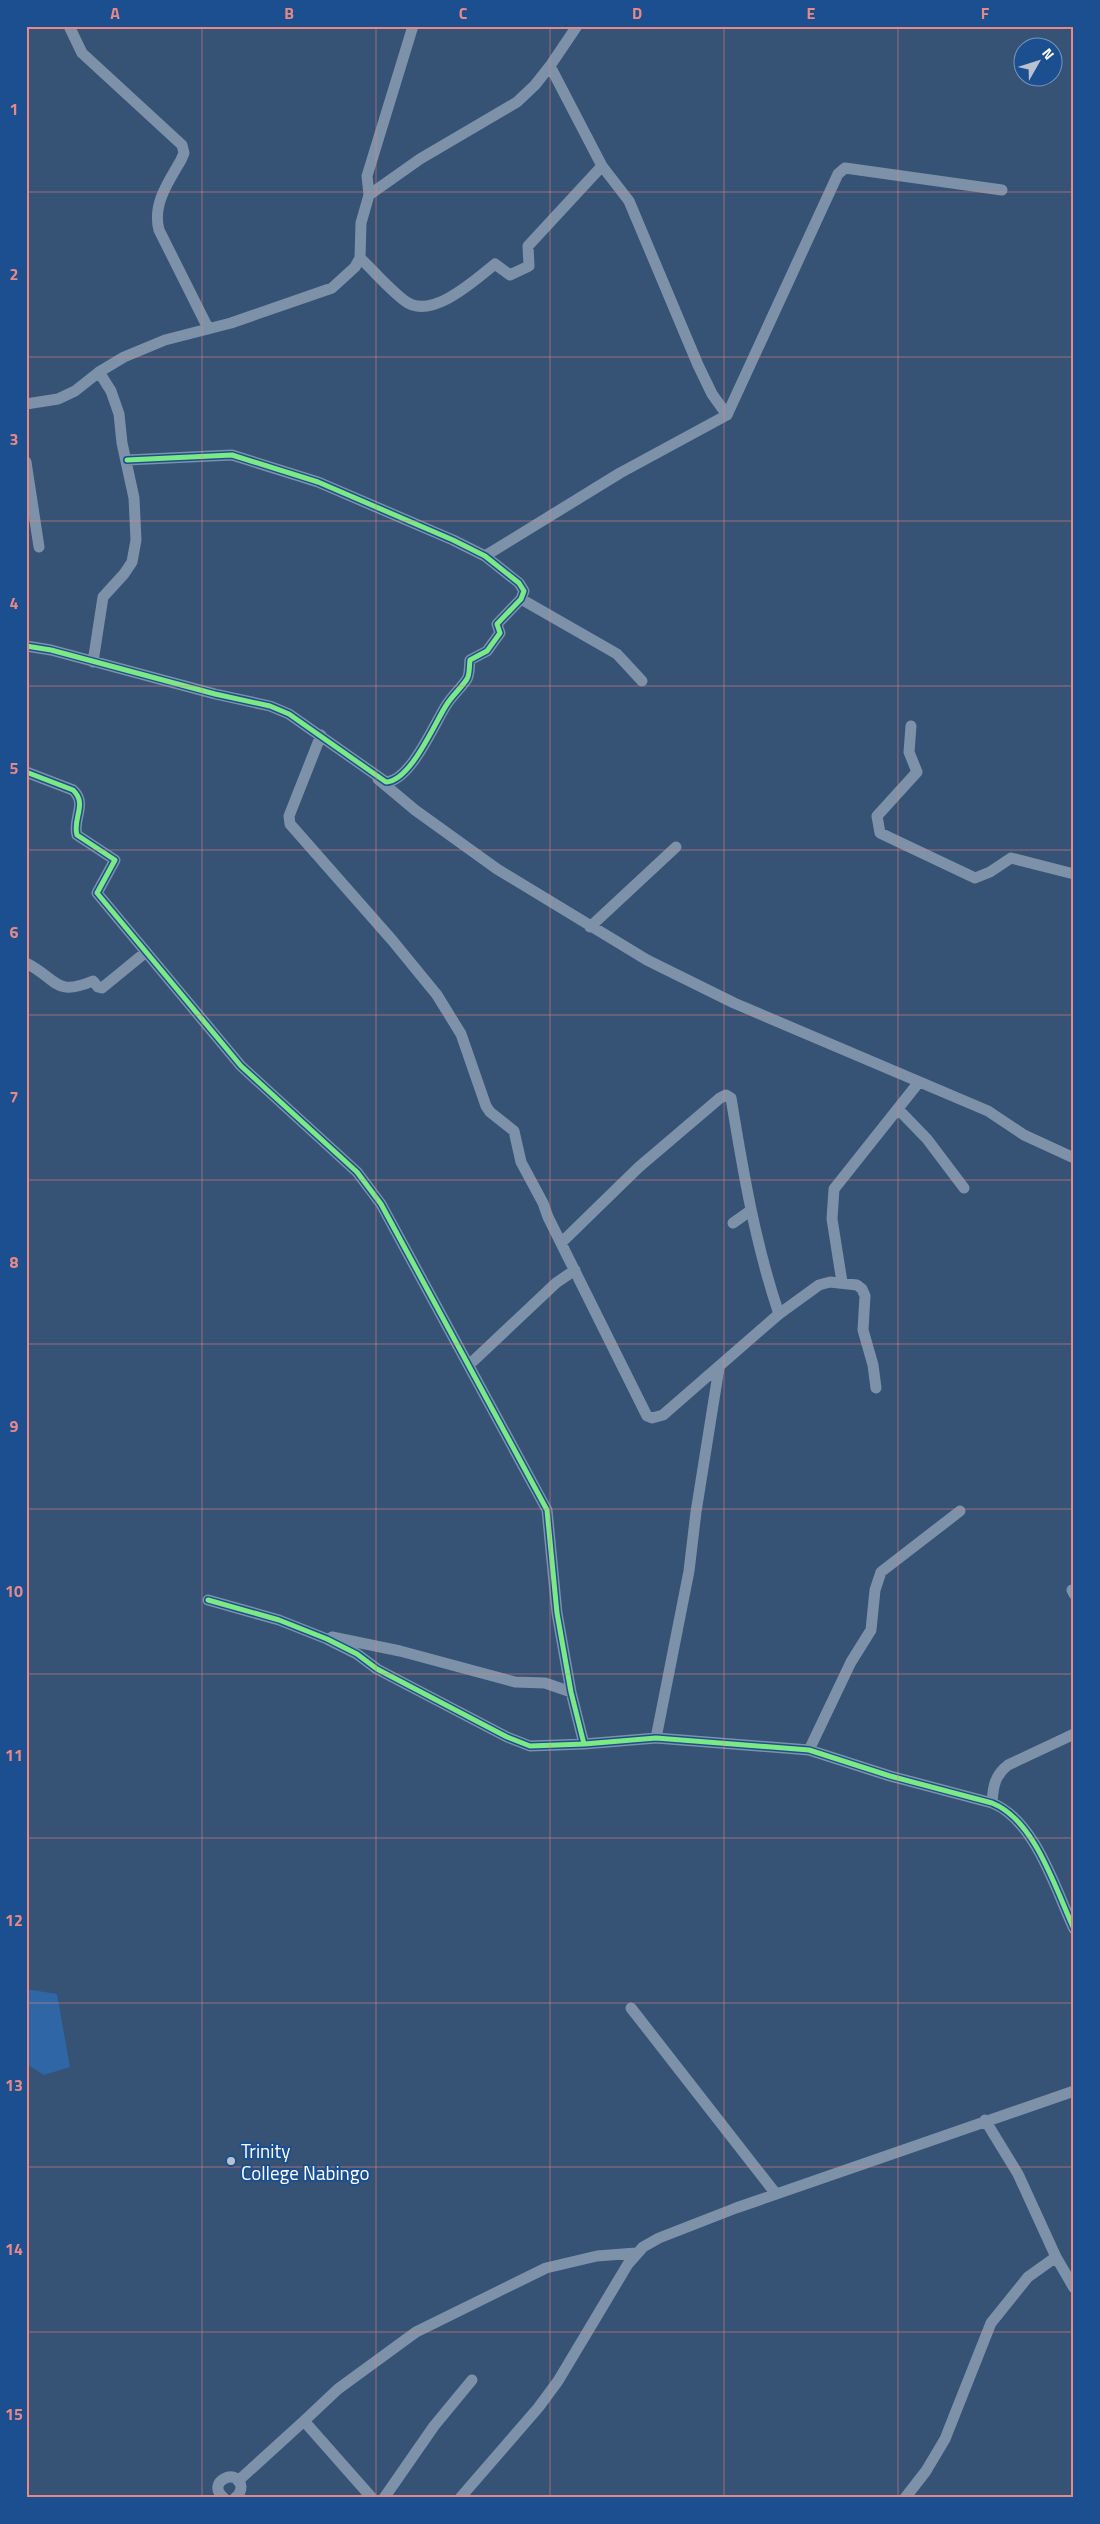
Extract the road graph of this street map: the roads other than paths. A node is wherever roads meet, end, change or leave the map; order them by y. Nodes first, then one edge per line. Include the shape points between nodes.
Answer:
1 (69, 26) edge
2 (412, 26) edge
3 (576, 26) edge
4 (550, 66) junction
5 (602, 166) junction
6 (1002, 190) dead end
7 (370, 195) junction
8 (360, 258) junction
9 (208, 328) junction
10 (99, 372) junction
11 (26, 404) edge
12 (727, 415) junction
13 (127, 460) junction
14 (26, 462) edge
15 (39, 547) dead end
16 (485, 556) junction
17 (521, 599) junction
18 (26, 646) edge
19 (93, 662) junction
20 (642, 682) dead end
21 (911, 726) dead end
22 (322, 735) junction
23 (351, 757) junction
24 (26, 772) edge
25 (676, 847) dead end
26 (1074, 874) edge
27 (590, 927) junction
28 (146, 952) junction
29 (26, 963) edge
30 (920, 1082) junction
31 (898, 1109) junction
32 (1074, 1158) edge
33 (964, 1188) dead end
34 (750, 1211) junction
35 (733, 1223) dead end
36 (562, 1242) junction
37 (575, 1270) junction
38 (842, 1282) junction
39 (779, 1314) junction
40 (469, 1364) junction
41 (719, 1368) junction
42 (876, 1388) dead end
43 (960, 1512) dead end
44 (208, 1600) dead end
45 (308, 1632) junction
46 (571, 1692) junction
47 (1074, 1734) edge
48 (656, 1738) junction
49 (584, 1744) junction
50 (809, 1750) junction
51 (992, 1803) junction
52 (1074, 1929) edge
53 (631, 2008) dead end
54 (1074, 2091) edge
55 (985, 2120) junction
56 (776, 2194) junction
57 (636, 2253) junction
58 (1056, 2257) junction
59 (1074, 2288) edge
60 (472, 2380) dead end
61 (304, 2421) junction
62 (238, 2480) junction
63 (224, 2498) edge
64 (235, 2498) edge
65 (372, 2498) edge
66 (384, 2498) edge
67 (460, 2498) edge
68 (905, 2498) edge

1 - 9 street via 82,53 182,145 184,153 157,208 156,218
2 - 7 street via 367,176
3 - 4 street
4 - 5 street
4 - 7 street via 517,102 402,170
5 - 8 street via 528,246 529,266 510,275 495,264 443,302 416,307 406,302
5 - 12 street via 629,201 698,365
6 - 12 street via 845,168 838,174
7 - 8 street via 361,223
8 - 9 street via 332,288
9 - 10 street via 151,345
10 - 11 street via 75,392 58,399
10 - 13 street via 111,391 119,414
12 - 16 street via 620,473
13 - 16 street via 232,455 252,460 318,482
13 - 19 street via 134,498 136,540 132,562 103,597
14 - 15 street
16 - 17 street via 519,583 524,591
17 - 20 street via 617,654
17 - 23 street via 497,624 500,634 487,651 470,660 468,677 402,774 386,782
18 - 19 street
19 - 22 street via 270,706
21 - 26 street via 909,752 917,772 877,816 880,833 975,878 1011,858
22 - 23 street
22 - 36 street via 290,816 290,824 437,995 455,1023 486,1106 514,1131 525,1171
23 - 27 street via 415,810 497,869
24 - 28 street via 73,790 78,795 81,803 75,828 77,835 115,860 97,892
25 - 27 street
27 - 30 street via 647,960 734,1003
28 - 29 street via 102,988 93,981 66,989
28 - 40 street via 240,1066 357,1172 381,1204
30 - 31 street
30 - 32 street via 988,1111 1024,1135
31 - 33 street via 927,1139
31 - 38 street via 834,1189 832,1218
34 - 35 street
34 - 36 street via 731,1098 726,1095 639,1167
34 - 39 street via 763,1268
36 - 37 street
37 - 40 street via 556,1283
37 - 41 street via 647,1416 663,1415
38 - 39 street via 819,1286
38 - 42 street via 857,1285 865,1296 863,1330
39 - 41 street
40 - 46 street via 547,1510 557,1613
41 - 48 street via 689,1570
43 - 50 street via 881,1572 875,1590 871,1630 851,1662
44 - 45 street via 279,1620
45 - 46 street via 400,1651 515,1682 545,1683
45 - 49 street via 327,1638 377,1669 507,1737 530,1746
46 - 49 street
47 - 51 street via 1001,1770 995,1782
48 - 49 street
48 - 50 street
50 - 51 street
51 - 52 street via 1017,1818 1041,1856
53 - 56 street
54 - 55 street
55 - 56 street
55 - 58 street via 1018,2174
56 - 57 street via 659,2238
57 - 61 street via 596,2256 546,2268 416,2332 338,2389
57 - 67 street via 558,2381
58 - 59 street
58 - 68 street via 1028,2277 991,2323 945,2439
60 - 66 street via 434,2426
61 - 62 street
61 - 65 street
62 - 63 street via 229,2476 220,2482 219,2492
62 - 64 street via 241,2488

